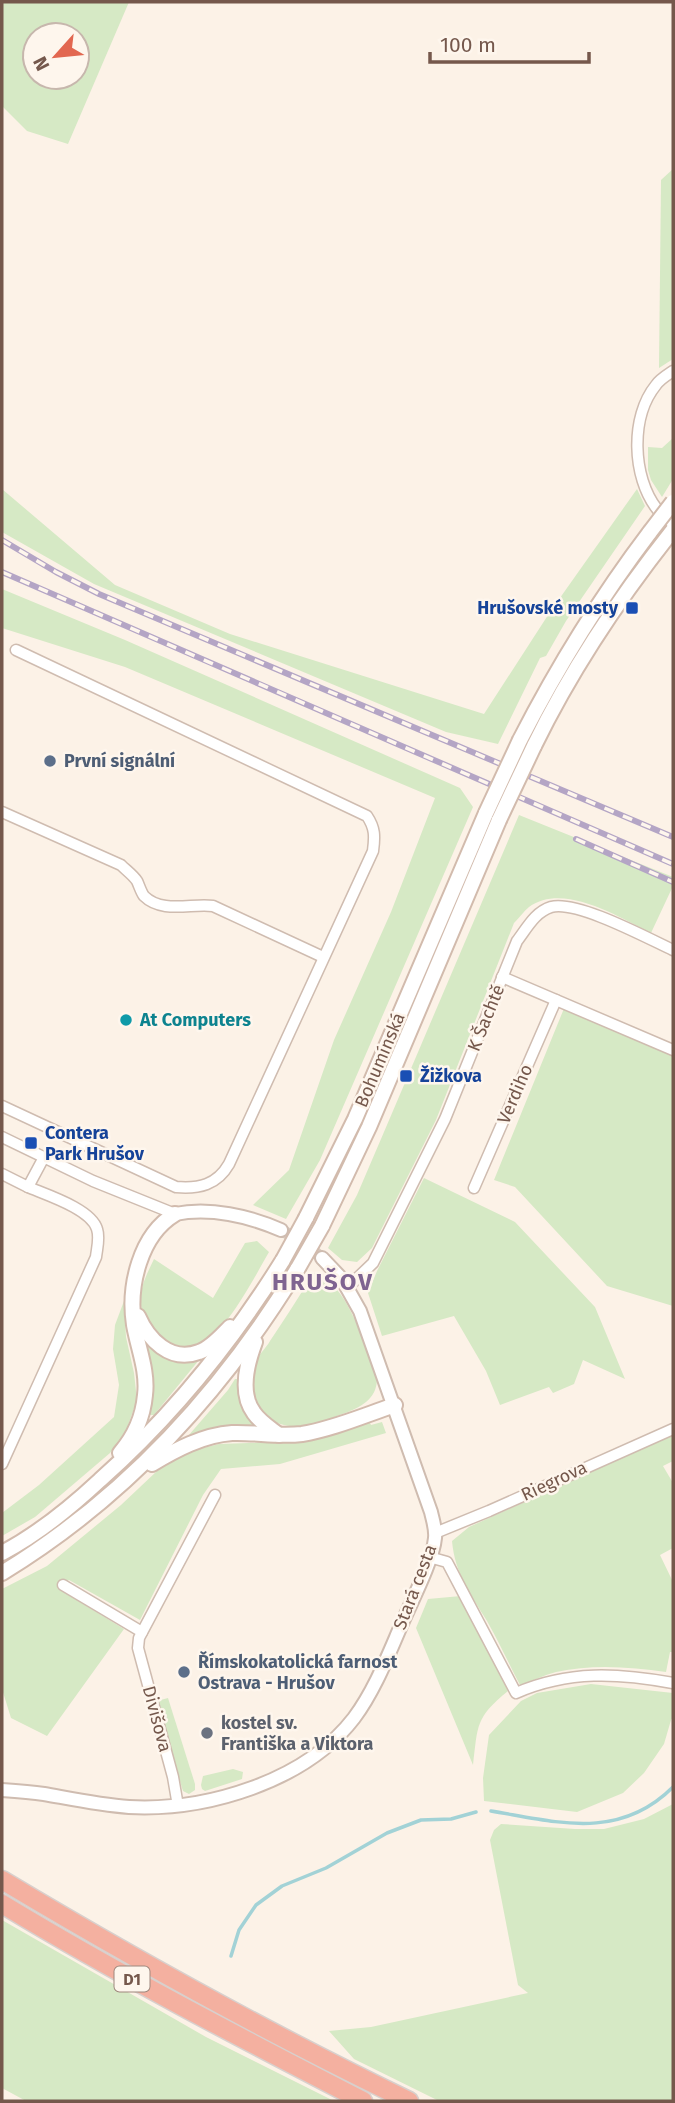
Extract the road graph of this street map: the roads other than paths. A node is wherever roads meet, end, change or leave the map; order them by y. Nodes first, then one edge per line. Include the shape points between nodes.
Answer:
1 (673, 371) edge
2 (673, 502) edge
3 (673, 524) edge
4 (673, 530) edge
5 (16, 650) dead end
6 (2, 812) edge
7 (492, 817) junction
8 (673, 950) edge
9 (323, 957) junction
10 (502, 977) junction
11 (555, 1000) junction
12 (673, 1050) edge
13 (2, 1106) edge
14 (2, 1137) edge
15 (43, 1159) junction
16 (2, 1174) edge
17 (28, 1187) junction
18 (474, 1188) dead end
19 (175, 1214) junction
20 (281, 1230) tunnel mouth
21 (322, 1258) tunnel mouth
22 (348, 1287) junction
23 (133, 1301) junction
24 (257, 1301) junction
25 (271, 1311) junction
26 (395, 1405) junction
27 (673, 1429) edge
28 (279, 1435) junction
29 (2, 1464) edge
30 (127, 1480) junction
31 (89, 1490) junction
32 (215, 1495) dead end
33 (435, 1532) junction
34 (2, 1553) edge
35 (429, 1558) junction
36 (2, 1573) edge
37 (63, 1585) dead end
38 (142, 1632) junction
39 (673, 1683) edge
40 (2, 1781) edge
41 (2, 1790) edge
42 (40, 1794) junction
43 (178, 1807) junction
44 (2, 1880) edge
45 (2, 1904) edge
46 (363, 2101) edge
47 (409, 2101) edge

1 - 3 street via 657,383 645,403 638,443 648,493
2 - 7 main road, Bohumínská, bridge via 609,586 560,665 520,740
4 - 7 main road, Bohumínská, bridge via 593,640
5 - 9 street via 367,816 374,830 373,851
6 - 9 street via 121,865 157,904 214,906
7 - 24 main road, Bohumínská, bridge via 355,1119 306,1218
7 - 25 main road, Bohumínská, bridge via 466,901 369,1128 322,1226
8 - 10 street, K Šachtě via 584,910 553,906 536,915 517,940
9 - 13 street via 229,1164 209,1185 188,1188 165,1183
10 - 11 street
10 - 22 street, K Šachtě via 445,1119 380,1250
11 - 12 street
11 - 18 street, Verdiho
14 - 15 street
15 - 17 street
15 - 19 street
16 - 17 street
17 - 29 street via 85,1214 99,1238 87,1278
19 - 20 street via 240,1216
19 - 23 main road via 159,1225 146,1248 134,1281
21 - 22 street, Stará cesta
22 - 26 street, Stará cesta
23 - 24 main road via 149,1338 168,1351 189,1354 210,1346
23 - 31 main road via 146,1393 142,1414 124,1448
24 - 31 main road, Bohumínská via 188,1392
25 - 28 main road via 251,1352 246,1394 254,1413
25 - 30 main road, Bohumínská via 201,1403
26 - 28 main road via 302,1434
26 - 33 street, Stará cesta
27 - 33 street, Riegrova
28 - 30 main road via 217,1435 167,1455
30 - 36 main road, Bohumínská
31 - 34 main road, Bohumínská
32 - 38 street, Divišova
33 - 35 street, Stará cesta
35 - 39 street via 447,1562 516,1693 551,1680 586,1676 633,1676
35 - 43 street, Stará cesta via 371,1691 337,1737 268,1781
37 - 38 street
38 - 43 street, Divišova via 138,1648
40 - 42 street
41 - 42 street
42 - 43 street, Stará cesta via 119,1806
44 - 47 highway, D1 via 262,2026
45 - 46 highway, D1

